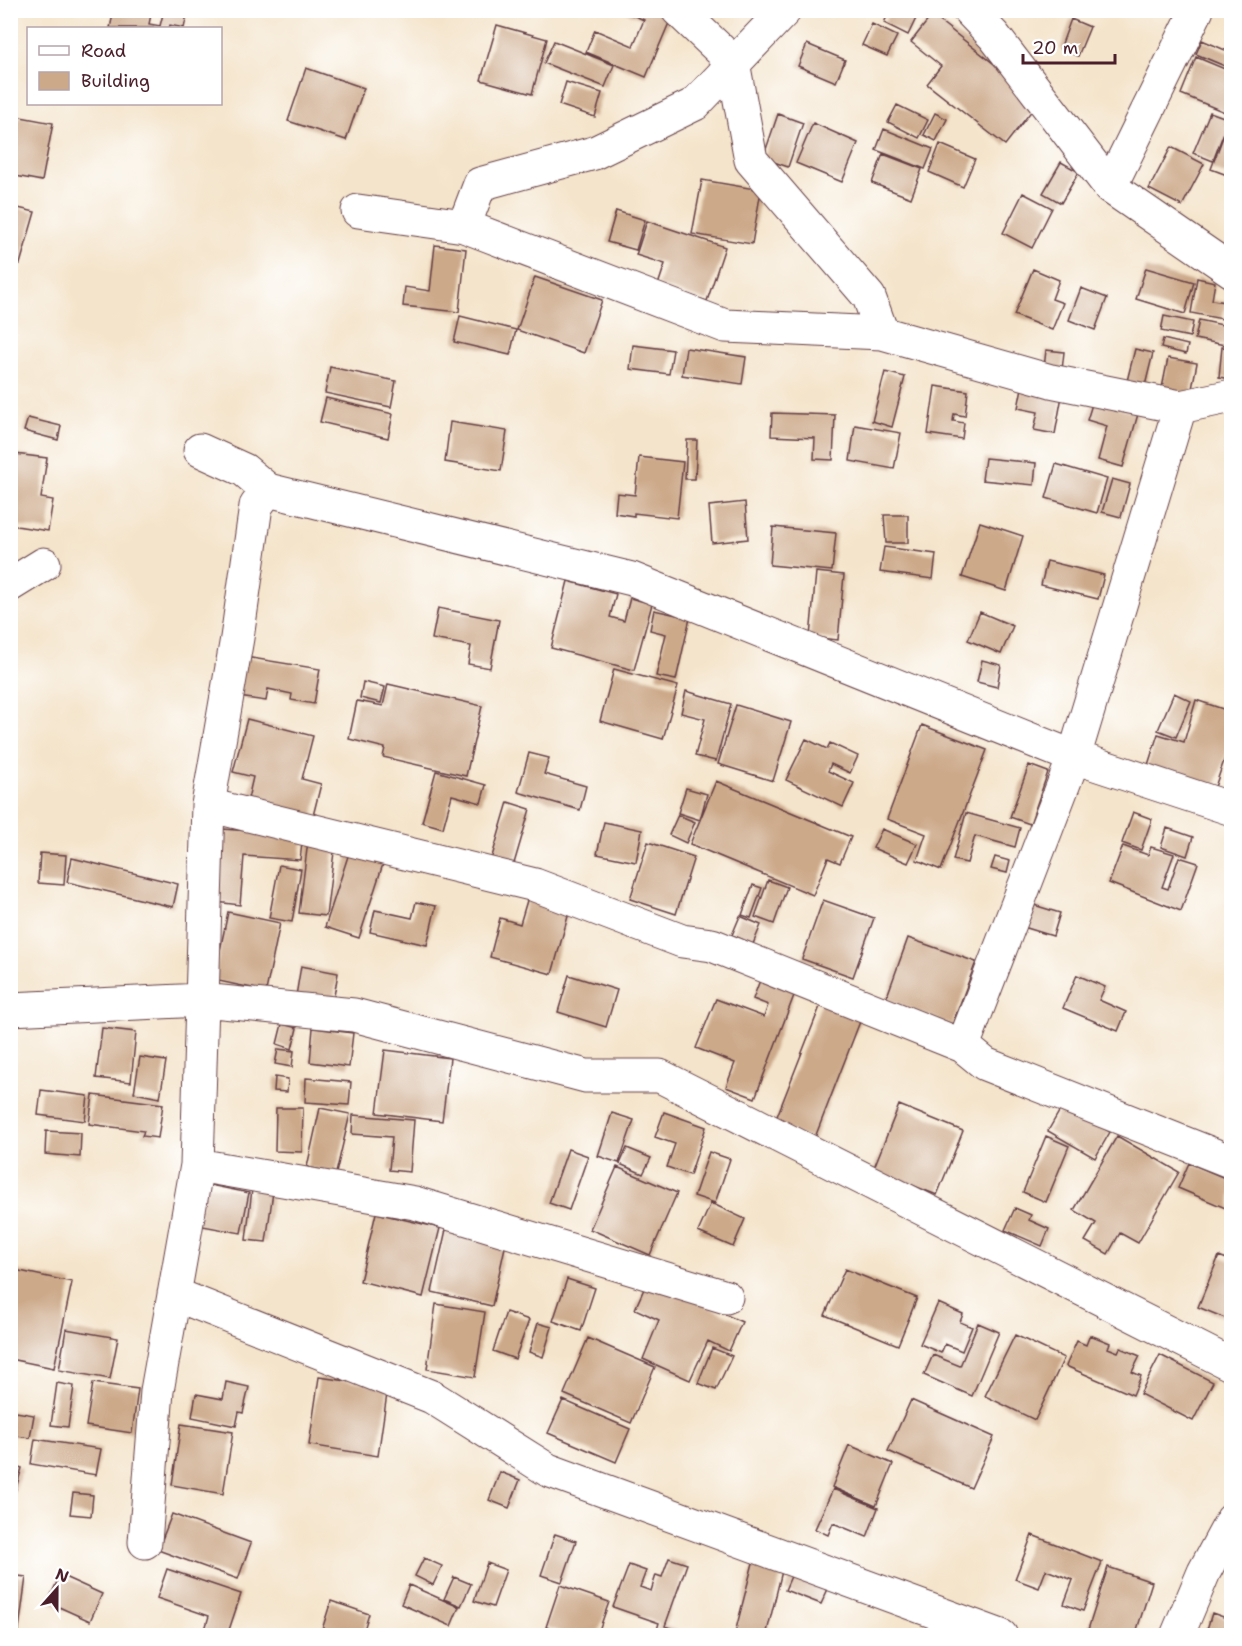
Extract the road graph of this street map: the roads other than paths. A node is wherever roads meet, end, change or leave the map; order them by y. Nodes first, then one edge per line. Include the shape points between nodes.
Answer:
1 (678, 10) edge
2 (785, 10) edge
3 (969, 10) edge
4 (1197, 10) edge
5 (734, 62) junction
6 (1110, 186) junction
7 (358, 211) dead end
8 (464, 226) junction
9 (1232, 270) edge
10 (882, 333) junction
11 (1232, 396) edge
12 (1180, 407) junction
13 (200, 450) dead end
14 (268, 490) junction
15 (44, 564) dead end
16 (10, 585) edge
17 (1074, 757) junction
18 (208, 805) junction
19 (1232, 809) edge
20 (202, 999) junction
21 (10, 1009) edge
22 (963, 1046) junction
23 (1232, 1162) edge
24 (197, 1165) junction
25 (174, 1294) junction
26 (726, 1297) dead end
27 (1232, 1365) edge
28 (1232, 1520) edge
29 (145, 1542) dead end
30 (1001, 1635) edge
31 (1177, 1635) edge

1 - 5 street
2 - 5 street
3 - 6 street via 994,36
4 - 6 street
5 - 8 street via 695,104 594,153 480,184
5 - 10 street via 751,160 869,297
6 - 9 street
7 - 8 street
8 - 10 street via 725,326
10 - 12 street via 1051,381
11 - 12 street
12 - 17 street
13 - 14 street via 244,470
14 - 17 street via 632,579
14 - 18 street via 256,506
15 - 16 street
17 - 19 street
17 - 22 street
18 - 20 street
18 - 22 street via 535,885 682,941 712,945
20 - 21 street
20 - 24 street
20 - 27 street via 354,1015 586,1076 660,1076
22 - 23 street via 985,1064
24 - 25 street
24 - 26 street via 415,1203
25 - 29 street via 157,1390
25 - 30 street via 432,1397 548,1470
28 - 31 street

